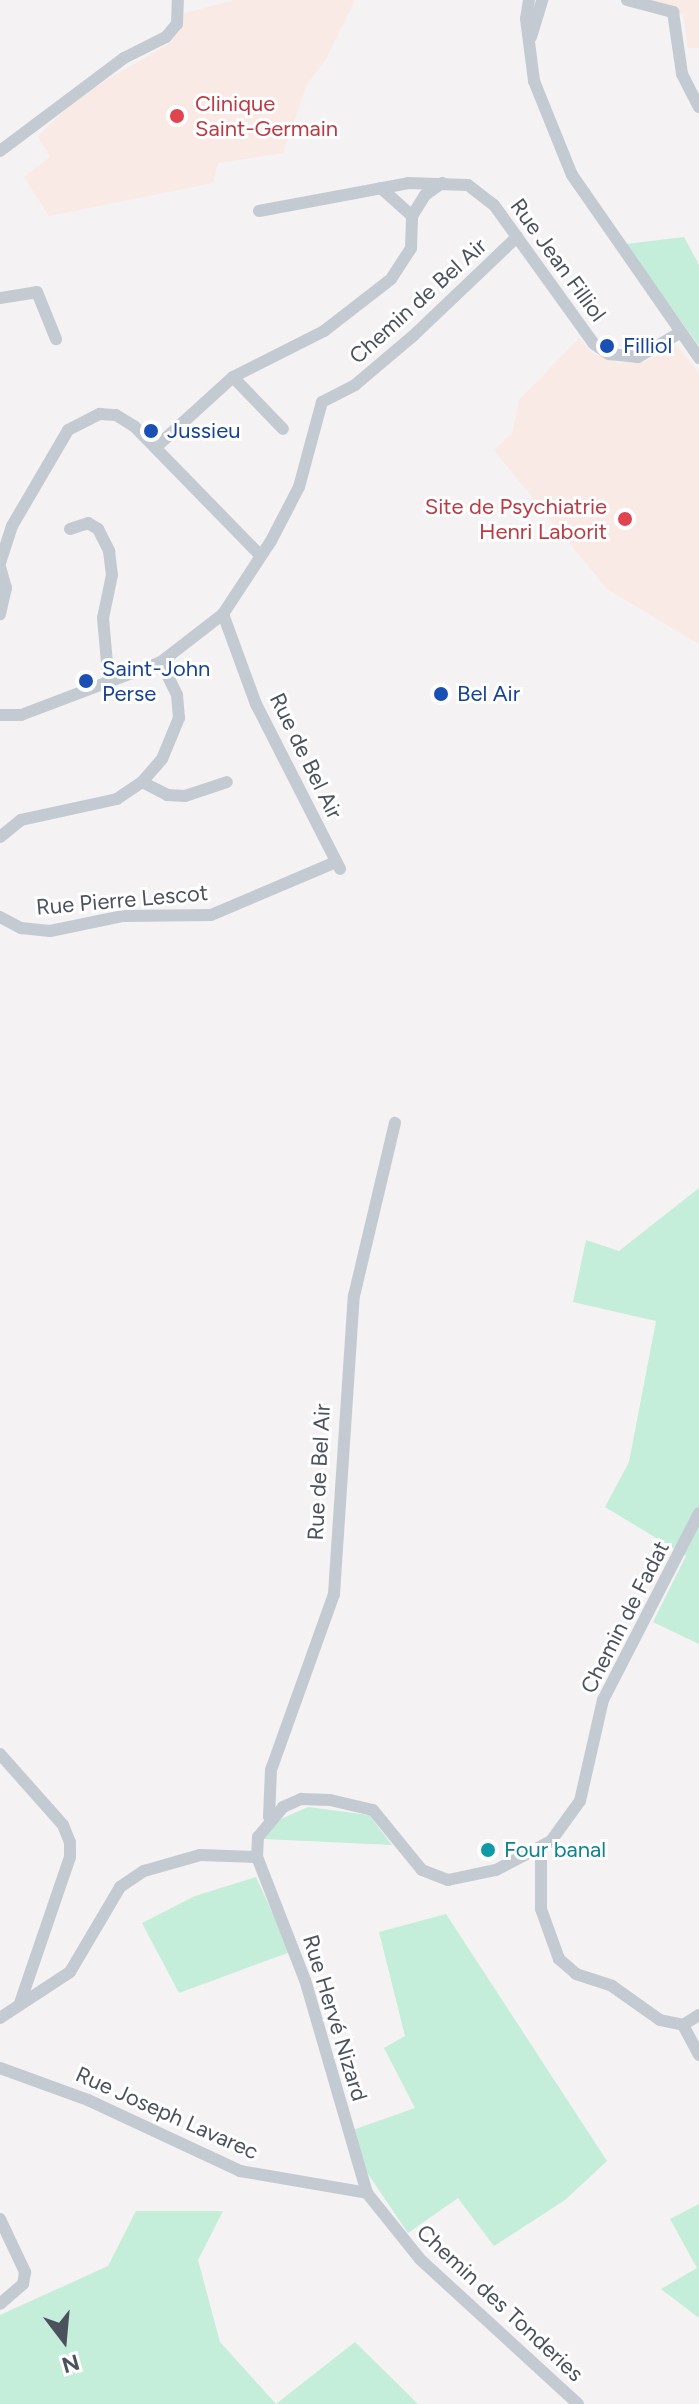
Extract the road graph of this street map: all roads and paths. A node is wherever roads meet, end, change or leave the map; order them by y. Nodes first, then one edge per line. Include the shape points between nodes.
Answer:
1 (178, 0) edge
2 (529, 0) edge
3 (542, 0) edge
4 (627, 0) edge
5 (528, 48) junction
6 (699, 107) edge
7 (0, 151) edge
8 (442, 183) junction
9 (381, 188) junction
10 (259, 211) dead end
11 (412, 216) junction
12 (517, 237) junction
13 (0, 298) edge
14 (678, 334) junction
15 (56, 339) dead end
16 (699, 358) edge
17 (233, 377) junction
18 (283, 429) dead end
19 (156, 447) junction
20 (70, 529) dead end
21 (260, 555) junction
22 (0, 565) edge
23 (0, 614) edge
24 (223, 614) junction
25 (161, 662) junction
26 (109, 685) junction
27 (0, 715) edge
28 (142, 782) junction
29 (227, 782) dead end
30 (0, 837) edge
31 (338, 865) joint
32 (0, 917) edge
33 (395, 1123) dead end
34 (699, 1513) edge
35 (0, 1754) edge
36 (269, 1817) junction
37 (541, 1848) junction
38 (257, 1857) junction
39 (32, 1974) junction
40 (58, 1980) junction
41 (20, 2003) junction
42 (699, 2015) edge
43 (0, 2018) edge
44 (683, 2025) junction
45 (699, 2055) edge
46 (0, 2068) edge
47 (367, 2193) junction
48 (0, 2219) edge
49 (0, 2304) edge
50 (578, 2404) edge

1 - 7 street via 177,24 166,37 124,58
2 - 5 street
3 - 5 street
4 - 6 street via 673,12 682,74
5 - 14 street via 534,81 572,175
8 - 9 street, Rue Jean Filliol
8 - 11 street via 425,195
8 - 12 street, Rue Jean Filliol via 482,193
9 - 10 street, Rue Jean Filliol
9 - 11 street
11 - 17 street via 411,248 391,279 324,331
12 - 14 street, Rue Jean Filliol via 588,337 609,354 638,357
12 - 21 street, Chemin de Bel Air via 393,353 355,385 322,402 299,487
13 - 15 street via 37,292
14 - 16 street
17 - 18 street
17 - 19 street
19 - 21 street
19 - 22 street via 116,415 82,418 68,430 12,526
20 - 26 street via 88,523 98,529 109,551 112,575 103,618
21 - 24 street, Chemin de Bel Air
22 - 23 street via 6,588
24 - 25 street
24 - 31 street, Rue de Bel Air via 256,704
25 - 26 street
25 - 28 street via 177,695 179,718 162,759
26 - 27 street via 21,715
28 - 29 street via 167,795 185,796
28 - 30 street via 90,808 21,820
31 - 32 street, Rue Pierre Lescot via 211,915 123,916 50,931 21,928
33 - 36 street, Rue de Bel Air via 354,1296 334,1594 271,1770
34 - 37 street, Chemin de Fadat via 603,1700 580,1801
35 - 39 street via 63,1825 70,1842 70,1857
36 - 37 street, Chemin de Fadat via 301,1799 373,1810 422,1870 448,1880 485,1873
36 - 38 street via 258,1837
37 - 44 street via 541,1909 559,1959 576,1974 612,1986 660,2020
38 - 40 street via 200,1855 144,1871 120,1887 84,1955
38 - 47 street, Rue Hervé Nizard via 305,1980
39 - 40 street
39 - 41 street
40 - 41 street
41 - 43 street
42 - 44 street
44 - 45 street
46 - 47 street, Rue Joseph Lavarec via 88,2100 240,2171
47 - 50 street, Chemin des Tonderies via 420,2259
48 - 49 street via 25,2272 23,2284

